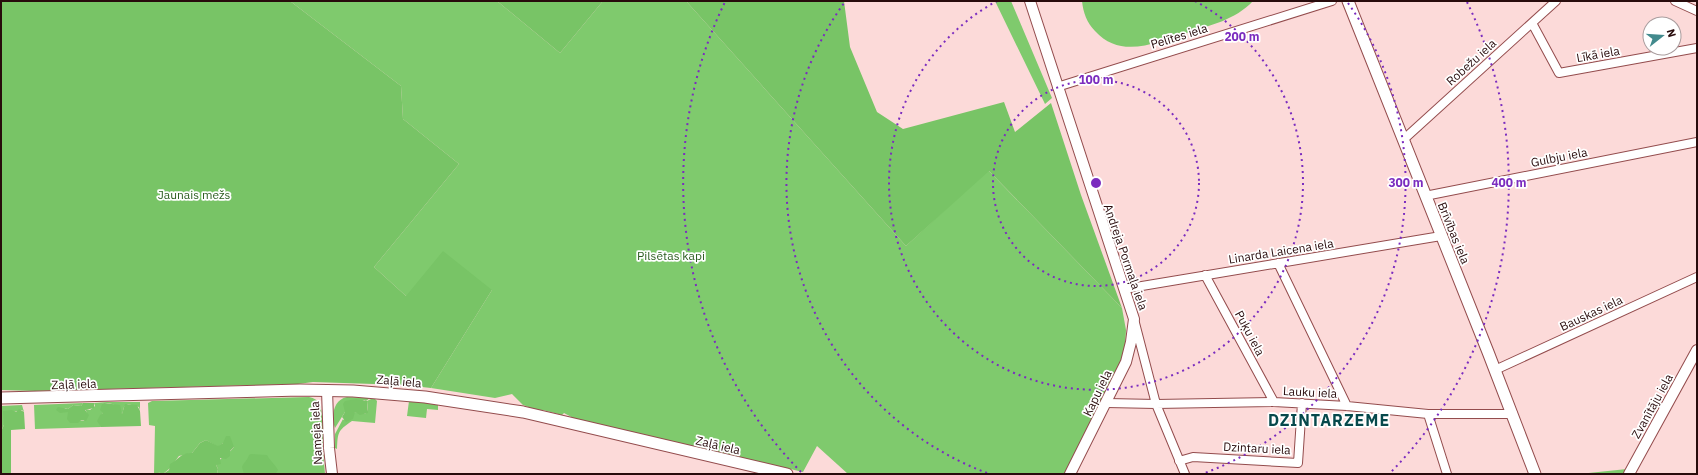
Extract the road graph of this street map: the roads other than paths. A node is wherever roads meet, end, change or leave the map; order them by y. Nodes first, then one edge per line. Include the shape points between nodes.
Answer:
1 (1030, 1) edge
2 (1332, 1) edge
3 (1348, 1) edge
4 (1556, 1) edge
5 (1675, 1) edge
6 (1697, 11) edge
7 (1532, 23) junction
8 (1697, 48) edge
9 (1057, 87) junction
10 (1403, 140) junction
11 (1697, 142) edge
12 (1425, 196) junction
13 (1441, 236) junction
14 (1278, 263) junction
15 (1205, 275) junction
16 (1697, 276) edge
17 (1124, 288) junction
18 (1134, 319) junction
19 (1697, 350) edge
20 (1495, 370) junction
21 (327, 390) junction
22 (1, 398) edge
23 (1274, 402) junction
24 (1107, 403) junction
25 (1156, 404) junction
26 (1302, 404) junction
27 (1347, 406) junction
28 (1428, 414) junction
29 (1512, 414) junction
30 (1179, 461) junction
31 (332, 474) edge
32 (787, 474) edge
33 (1070, 474) edge
34 (1185, 474) edge
35 (1447, 474) edge
36 (1535, 474) edge
37 (1629, 474) edge

1 - 9 street, Andreja Pormaļa iela
2 - 9 street, Pelītes iela
3 - 10 main road, Brīvības iela
4 - 7 street, Robežu iela
5 - 6 street
7 - 8 street, Līkā iela via 1559,73
7 - 10 street, Robežu iela
9 - 17 street, Andreja Pormaļa iela
10 - 12 main road, Brīvības iela
11 - 12 street, Gulbju iela
12 - 13 main road, Brīvības iela
13 - 14 street, Linarda Laicena iela
13 - 20 main road, Brīvības iela
14 - 15 street, Linarda Laicena iela
14 - 27 street
15 - 17 street, Linarda Laicena iela
15 - 23 street, Puķu iela
16 - 20 street, Bauskas iela
17 - 18 street, Andreja Pormaļa iela
18 - 24 street, Kapu iela via 1126,362
18 - 25 street, Andreja Pormaļa iela
19 - 37 street, Zvanītāju iela
20 - 29 main road, Brīvības iela
21 - 22 main road, Zaļā iela
21 - 31 street, Nameja iela
21 - 32 main road, Zaļā iela via 426,397 523,412
23 - 25 street, Lauku iela
23 - 26 street, Lauku iela
24 - 25 street, Lauku iela
24 - 33 street, Kapu iela
25 - 30 street, Andreja Pormaļa iela
26 - 27 street, Lauku iela
26 - 30 street, Dzintaru iela via 1298,463 1193,457
27 - 28 street, Lauku iela
28 - 29 street, Lauku iela
28 - 35 street
29 - 36 main road, Brīvības iela
30 - 34 street, Andreja Pormaļa iela

